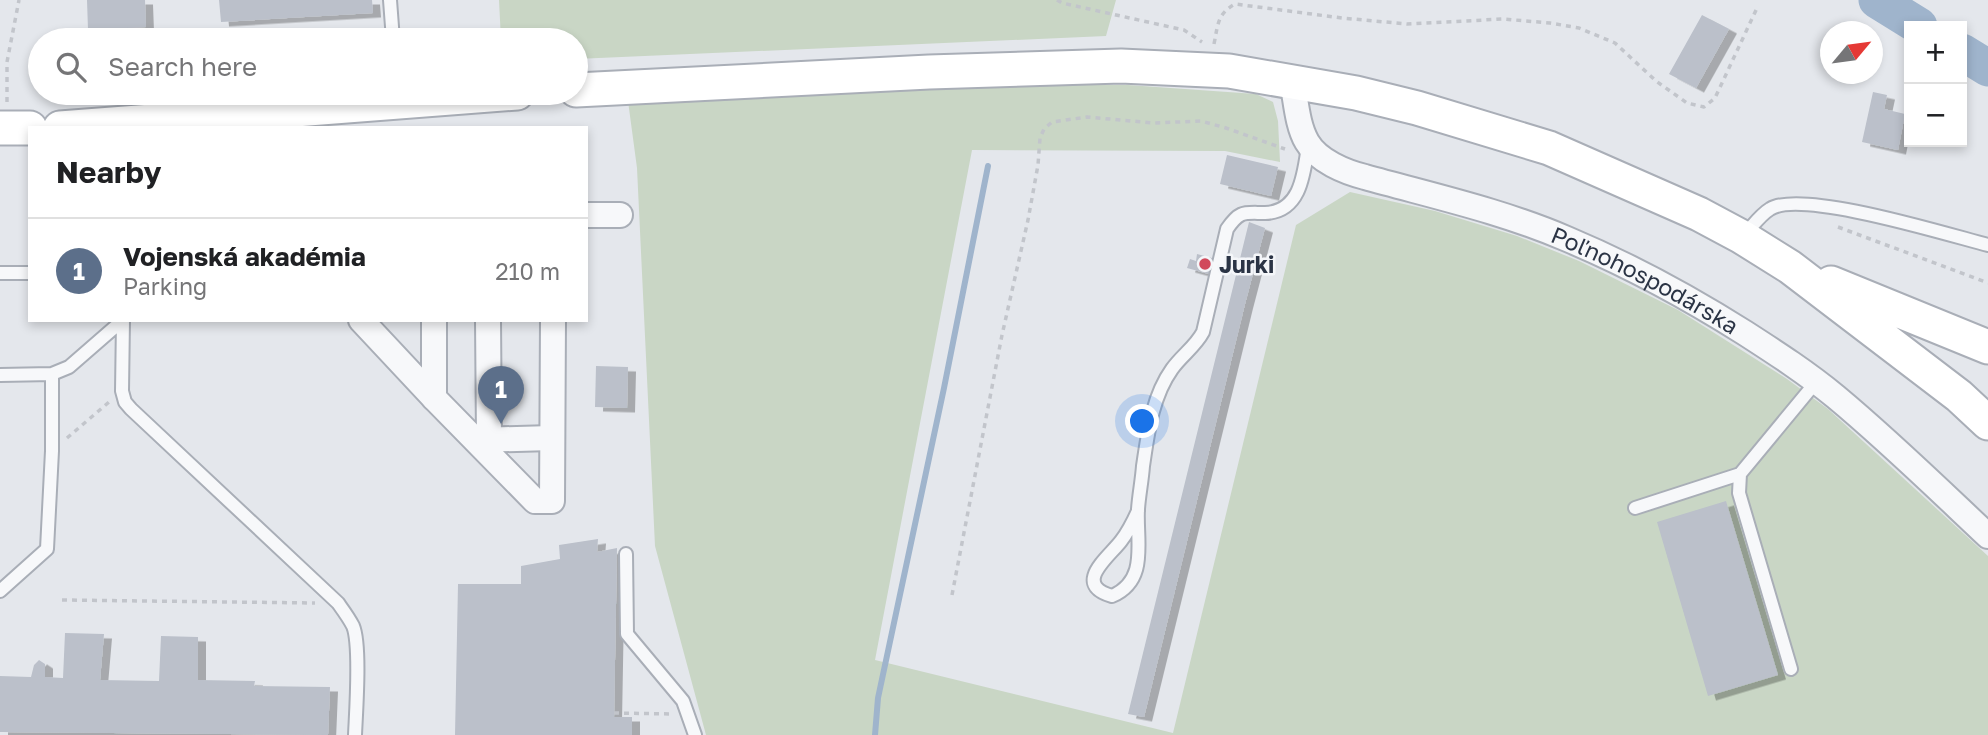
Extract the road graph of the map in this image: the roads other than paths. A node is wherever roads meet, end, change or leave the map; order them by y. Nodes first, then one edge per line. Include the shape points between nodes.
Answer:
1 (390, 0) edge
2 (392, 28) edge
3 (1292, 81) junction
4 (588, 89) edge
5 (361, 105) edge
6 (295, 119) edge
7 (124, 126) edge
8 (1308, 151) junction
9 (588, 215) edge
10 (620, 215) dead end
11 (1742, 237) junction
12 (1988, 245) edge
13 (1790, 267) junction
14 (28, 272) edge
15 (0, 273) edge
16 (121, 322) edge
17 (123, 322) edge
18 (434, 322) edge
19 (488, 322) edge
20 (553, 322) edge
21 (370, 325) edge
22 (1988, 347) edge
23 (52, 374) junction
24 (0, 375) edge
25 (1816, 382) junction
26 (434, 398) junction
27 (1988, 423) edge
28 (552, 438) junction
29 (483, 440) junction
30 (1740, 474) junction
31 (1635, 508) dead end
32 (1138, 511) junction
33 (1988, 537) edge
34 (626, 554) dead end
35 (0, 592) edge
36 (1791, 669) dead end
37 (355, 735) edge
38 (695, 735) edge

1 - 2 lane
3 - 4 main road via 1210,59
3 - 8 street
3 - 11 main road via 1417,108 1549,148
5 - 6 main road
6 - 7 main road
8 - 25 street, Poľnohospodárska via 1362,177 1474,206 1566,238 1708,310
8 - 32 lane via 1299,192 1291,203 1266,213 1243,213 1227,229 1203,332 1171,370 1157,396
9 - 10 street
11 - 12 lane via 1770,208 1814,205
11 - 13 main road
13 - 22 main road
13 - 27 main road
14 - 15 lane
16 - 23 lane via 69,367
17 - 37 lane via 122,391 131,409 338,603 354,628
18 - 26 street
19 - 29 street
20 - 28 street
21 - 26 street
23 - 24 lane
23 - 35 lane via 47,549
25 - 30 lane
25 - 33 street, Poľnohospodárska
26 - 29 street
28 - 29 street
28 - 29 street via 552,501 535,501
30 - 31 lane
30 - 36 lane via 1739,493
32 - 32 lane via 1136,570 1121,592 1103,593 1096,586 1096,568 1129,530
34 - 38 lane via 627,634 683,701

